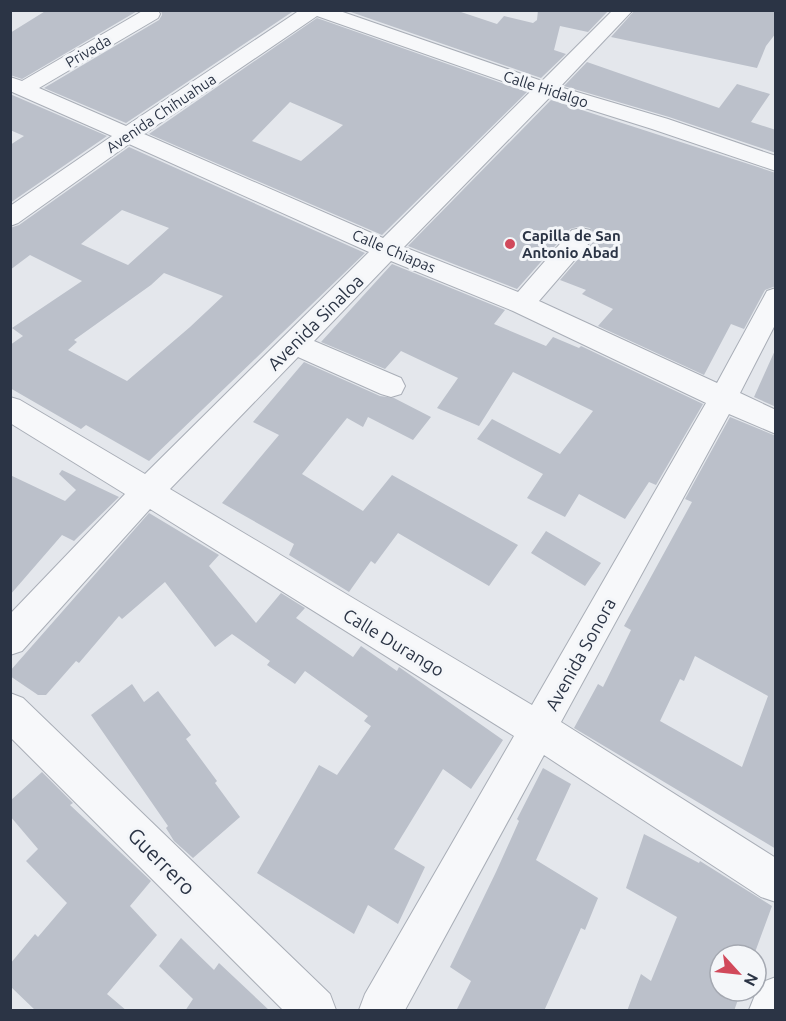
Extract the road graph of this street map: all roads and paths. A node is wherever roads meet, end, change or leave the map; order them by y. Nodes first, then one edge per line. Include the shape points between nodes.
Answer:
1 (313, 10) edge
2 (318, 10) edge
3 (624, 10) edge
4 (151, 14) dead end
5 (17, 86) edge
6 (544, 89) junction
7 (129, 134) junction
8 (776, 164) edge
9 (10, 218) edge
10 (581, 236) dead end
11 (387, 250) junction
12 (776, 297) edge
13 (522, 304) junction
14 (293, 343) junction
15 (391, 386) dead end
16 (723, 398) junction
17 (10, 408) edge
18 (776, 423) edge
19 (147, 492) junction
20 (10, 639) edge
21 (10, 711) edge
22 (538, 729) junction
23 (776, 882) edge
24 (776, 999) edge
25 (314, 1011) edge
26 (381, 1011) edge
27 (771, 1011) edge

1 - 7 street, Avenida Chihuahua
2 - 6 street, Calle Hidalgo
3 - 6 street, Avenida Sinaloa
4 - 5 street, Privada
5 - 7 street, Calle Chiapas
6 - 8 street, Calle Hidalgo
6 - 11 street, Avenida Sinaloa
7 - 9 street, Avenida Chihuahua
7 - 11 street, Calle Chiapas
10 - 13 street
11 - 13 street, Calle Chiapas
11 - 14 street, Avenida Sinaloa
12 - 16 street, Avenida Sonora
13 - 16 street, Calle Chiapas
14 - 15 street
14 - 19 street, Avenida Sinaloa
16 - 18 street, Calle Chiapas
16 - 22 street, Avenida Sonora
17 - 19 street, Calle Durango
19 - 20 street, Avenida Sinaloa
19 - 22 street, Calle Durango
21 - 25 street, Guerrero
22 - 23 street, Calle Durango
22 - 26 street, Avenida Sonora
24 - 27 street

